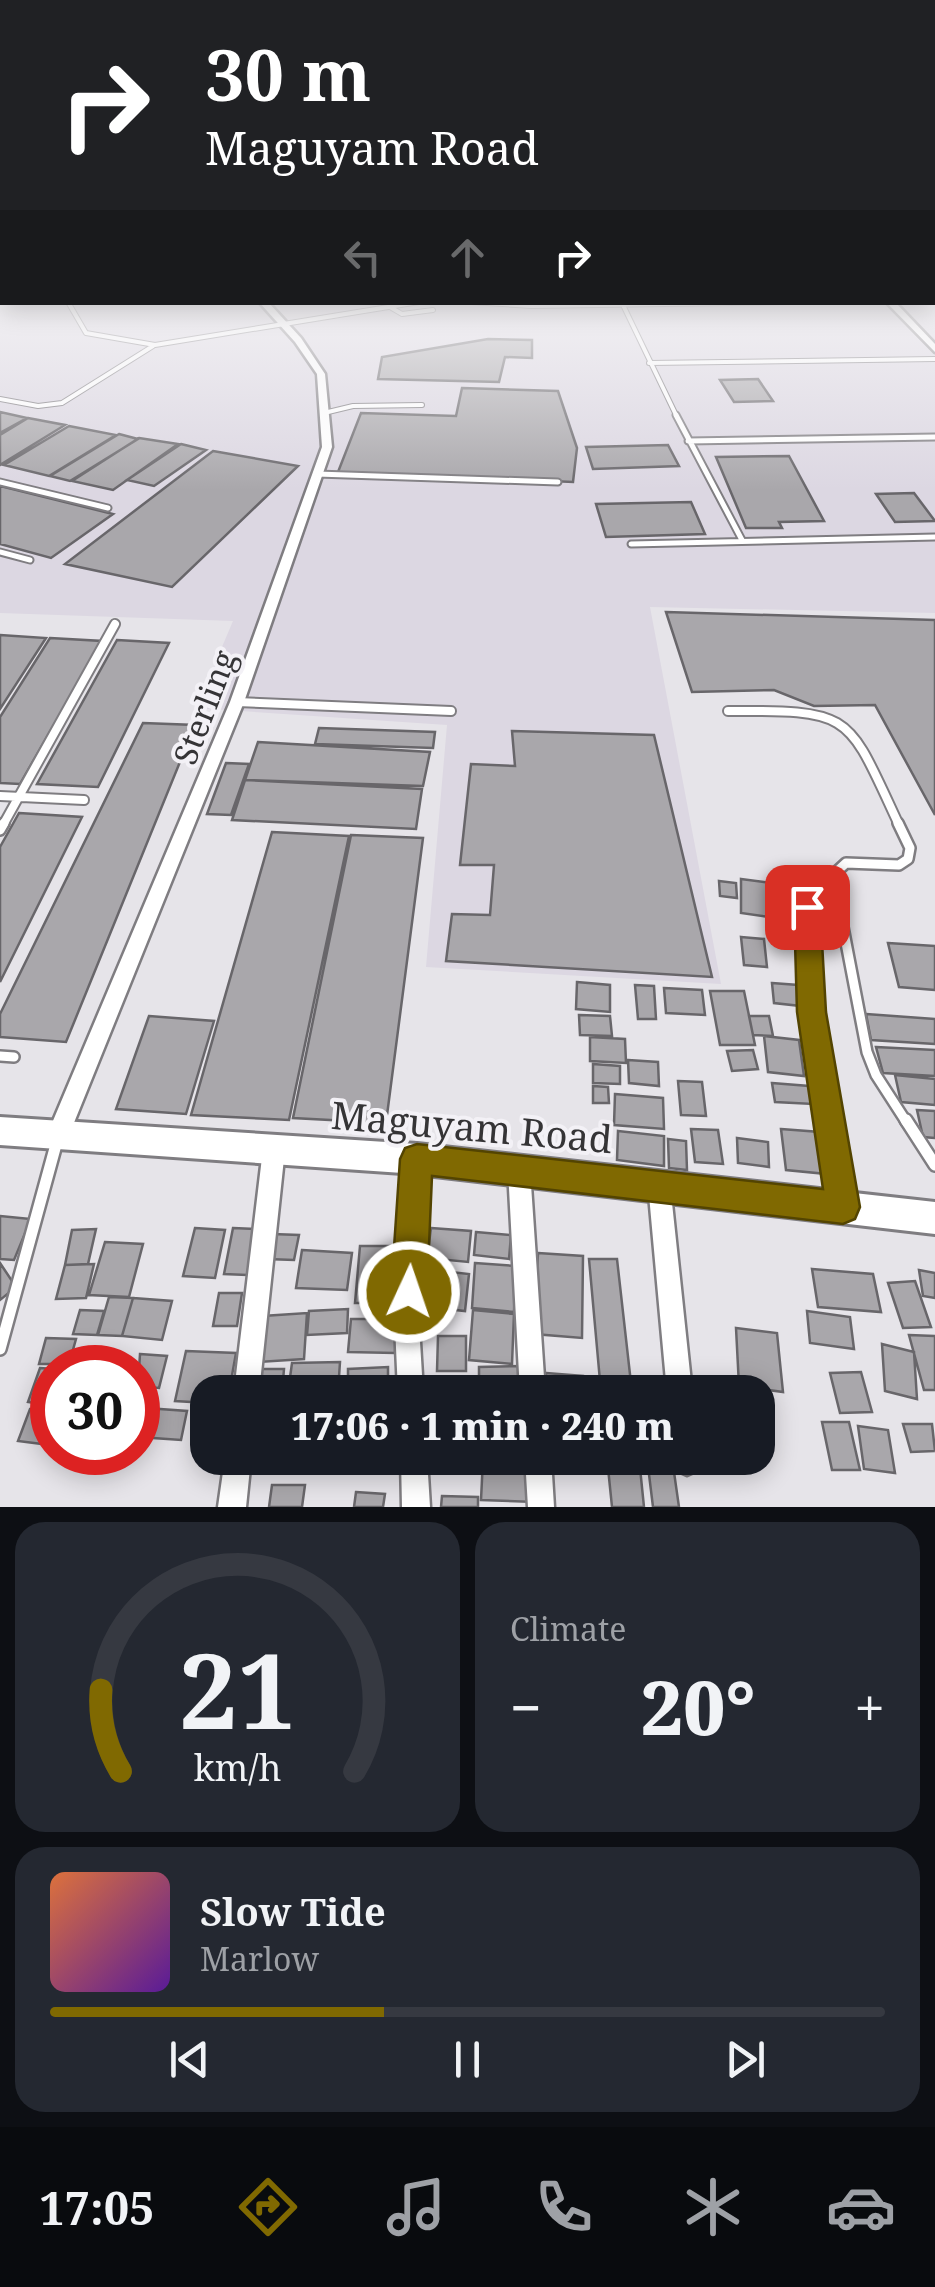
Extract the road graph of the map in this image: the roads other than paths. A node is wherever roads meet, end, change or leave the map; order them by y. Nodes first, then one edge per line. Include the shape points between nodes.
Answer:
1 (147, 349) edge
2 (303, 349) edge
3 (643, 349) edge
4 (935, 359) edge
5 (649, 363) junction
6 (0, 399) edge
7 (422, 404) dead end
8 (324, 413) junction
9 (935, 436) edge
10 (688, 441) junction
11 (317, 474) junction
12 (0, 482) edge
13 (558, 482) dead end
14 (108, 508) dead end
15 (935, 537) edge
16 (742, 540) junction
17 (630, 544) dead end
18 (0, 552) edge
19 (30, 560) dead end
20 (115, 624) dead end
21 (237, 702) junction
22 (451, 711) dead end
23 (728, 712) dead end
24 (0, 796) edge
25 (18, 797) junction
26 (84, 800) dead end
27 (0, 830) edge
28 (807, 907) dead end
29 (0, 1056) edge
30 (14, 1057) dead end
31 (0, 1130) edge
32 (58, 1135) junction
33 (274, 1148) junction
34 (417, 1159) junction
35 (935, 1165) edge
36 (519, 1170) junction
37 (658, 1184) junction
38 (843, 1207) junction
39 (935, 1218) edge
40 (0, 1349) edge
41 (248, 1375) edge
42 (409, 1375) edge
43 (533, 1375) edge
44 (678, 1375) edge
45 (236, 1475) edge
46 (415, 1475) edge
47 (539, 1475) edge
48 (232, 1507) edge
49 (416, 1507) edge
50 (541, 1507) edge

1 - 6 lane via 62,403
2 - 8 street, Sterling via 321,374
3 - 5 lane
4 - 5 lane
5 - 10 lane
7 - 8 lane
8 - 11 street, Sterling via 327,447
9 - 10 lane
10 - 16 lane
11 - 13 lane
11 - 21 street, Sterling
12 - 14 lane
15 - 16 lane
16 - 17 lane
18 - 19 lane
20 - 25 lane
21 - 22 lane
21 - 32 street, Sterling
23 - 35 lane via 816,712 847,725 910,848 899,865 846,864 833,874 867,1052
24 - 25 lane
25 - 26 lane
25 - 27 lane
28 - 38 street via 812,1012
29 - 30 lane
31 - 32 main road, Maguyam Road
32 - 33 main road, Maguyam Road
32 - 40 lane
33 - 34 main road, Maguyam Road
33 - 41 street
34 - 36 main road, Maguyam Road
34 - 42 street
36 - 37 main road, Maguyam Road
36 - 43 street
37 - 38 main road, Maguyam Road
37 - 44 street
38 - 39 main road, Maguyam Road
45 - 48 street
46 - 49 street
47 - 50 street

